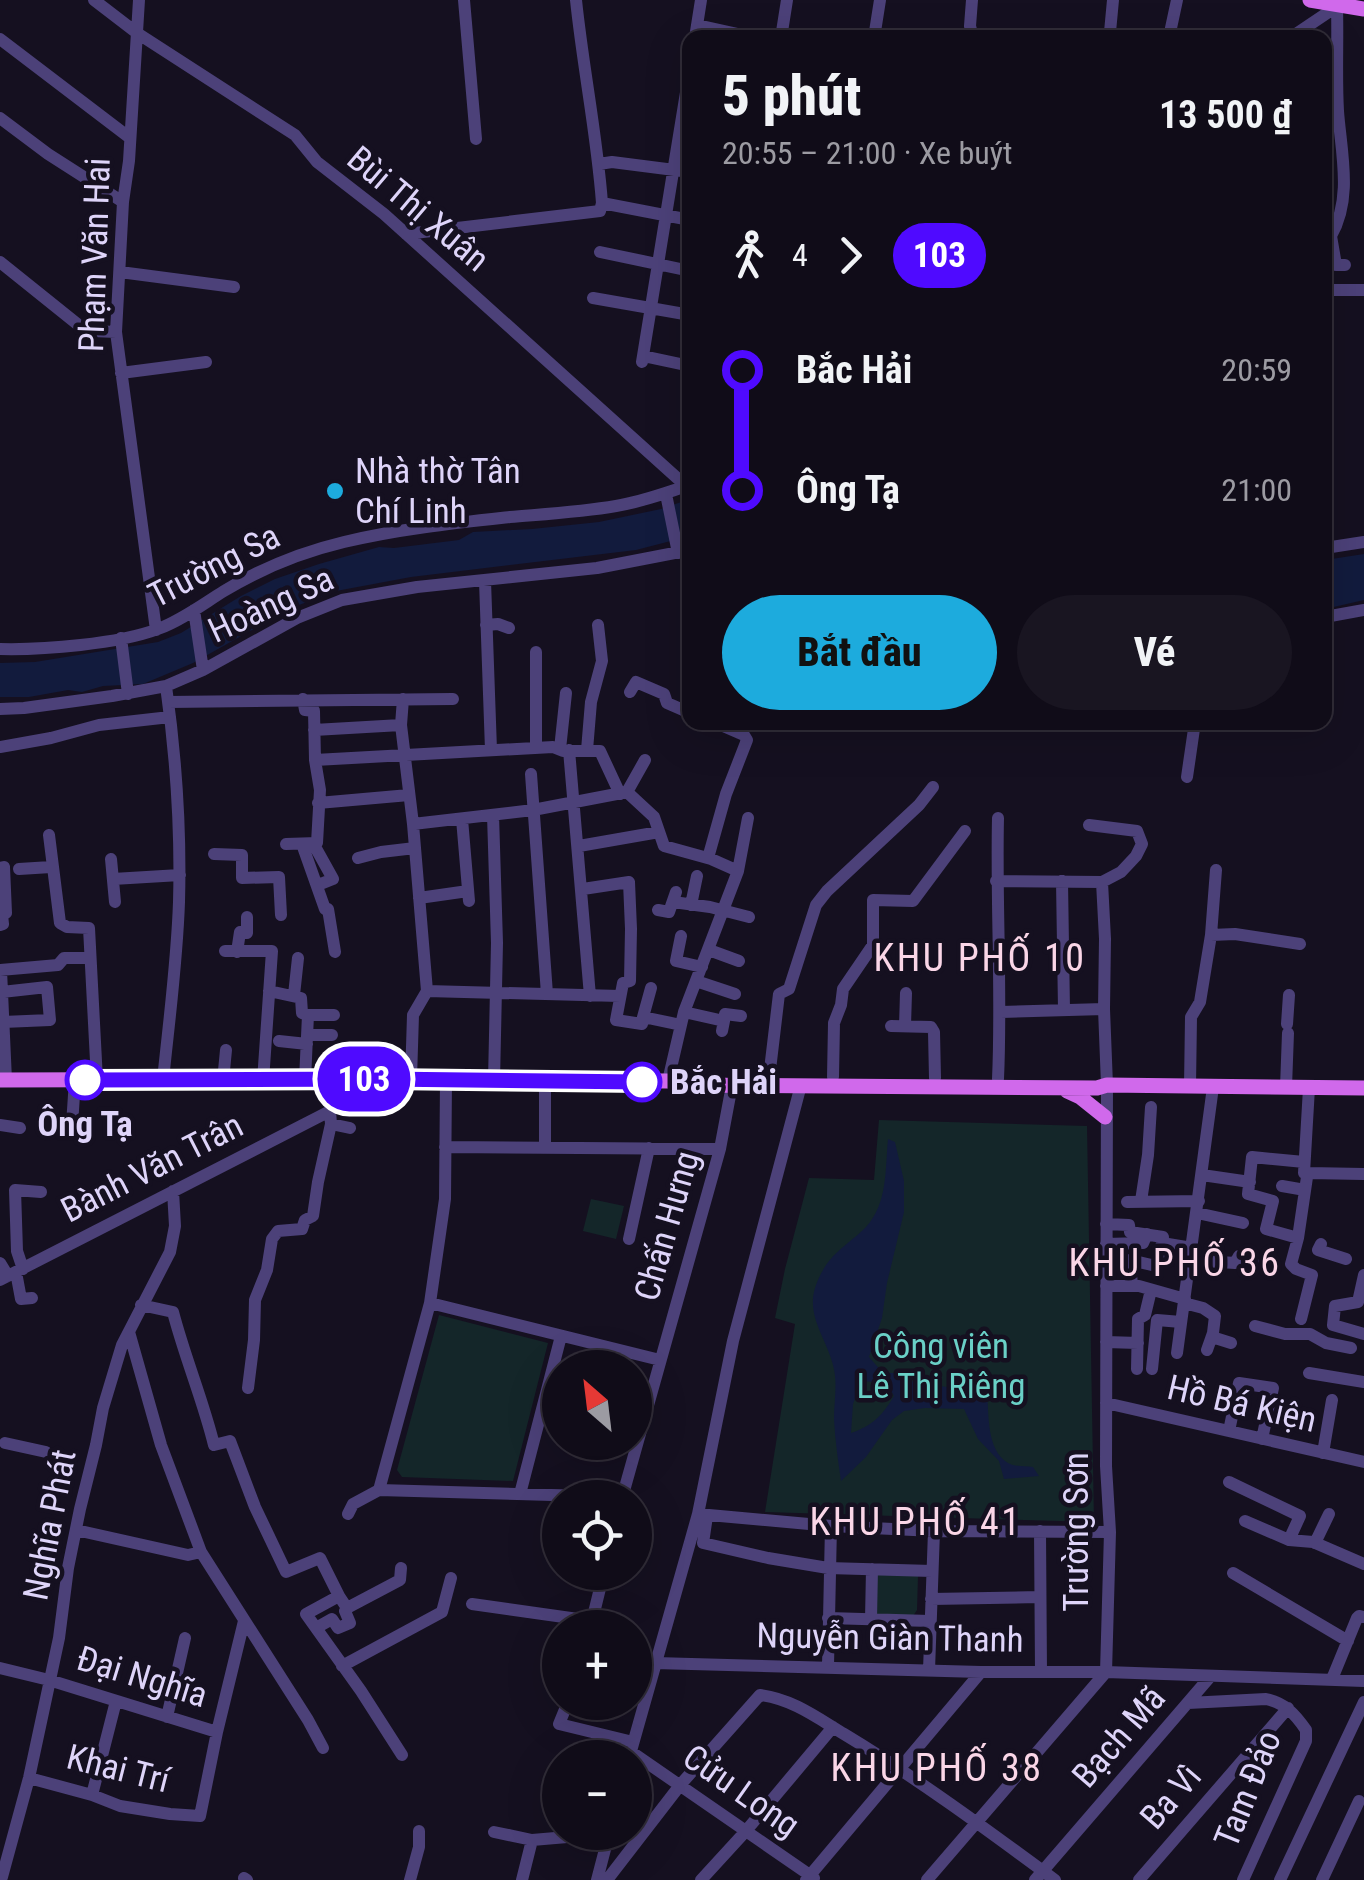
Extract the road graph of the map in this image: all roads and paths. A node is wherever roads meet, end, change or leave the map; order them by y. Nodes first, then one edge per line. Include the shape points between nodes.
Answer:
1 (94, 0) edge
2 (139, 0) edge
3 (464, 0) edge
4 (576, 0) edge
5 (701, 0) edge
6 (787, 0) edge
7 (880, 0) edge
8 (972, 0) edge
9 (1114, 0) edge
10 (1177, 0) edge
11 (1310, 0) edge
12 (1340, 4) edge
13 (1364, 8) edge
14 (1171, 28) dead end
15 (696, 30) edge
16 (783, 30) edge
17 (875, 30) edge
18 (971, 30) edge
19 (1110, 30) edge
20 (1302, 30) edge
21 (137, 33) junction
22 (0, 39) edge
23 (0, 118) edge
24 (682, 137) edge
25 (130, 138) junction
26 (476, 139) dead end
27 (599, 164) junction
28 (673, 170) junction
29 (682, 171) edge
30 (123, 202) junction
31 (602, 203) junction
32 (666, 215) junction
33 (682, 218) edge
34 (406, 234) junction
35 (1332, 234) edge
36 (1332, 242) edge
37 (600, 252) dead end
38 (0, 262) edge
39 (658, 265) junction
40 (1345, 265) dead end
41 (682, 270) edge
42 (120, 272) junction
43 (234, 287) dead end
44 (1332, 290) edge
45 (1364, 290) edge
46 (593, 298) dead end
47 (651, 308) junction
48 (682, 314) edge
49 (116, 332) junction
50 (206, 362) dead end
51 (682, 365) edge
52 (121, 373) junction
53 (682, 481) edge
54 (682, 490) edge
55 (667, 499) junction
56 (1364, 542) edge
57 (682, 546) edge
58 (1332, 547) edge
59 (682, 552) edge
60 (485, 581) junction
61 (1364, 610) edge
62 (195, 614) junction
63 (1332, 616) edge
64 (486, 624) junction
65 (598, 626) dead end
66 (509, 628) dead end
67 (156, 630) junction
68 (121, 642) junction
69 (0, 649) edge
70 (536, 652) dead end
71 (202, 666) junction
72 (636, 681) dead end
73 (166, 686) junction
74 (128, 691) junction
75 (566, 692) dead end
76 (453, 698) dead end
77 (403, 699) junction
78 (303, 700) junction
79 (168, 702) junction
80 (0, 708) edge
81 (682, 710) edge
82 (170, 717) junction
83 (402, 725) junction
84 (314, 730) junction
85 (735, 730) edge
86 (1194, 730) edge
87 (0, 748) edge
88 (536, 748) junction
89 (491, 750) junction
90 (564, 750) junction
91 (587, 750) junction
92 (404, 756) junction
93 (315, 760) junction
94 (645, 760) dead end
95 (531, 774) dead end
96 (1188, 776) dead end
97 (934, 787) dead end
98 (624, 793) junction
99 (410, 794) junction
100 (318, 804) junction
101 (575, 804) junction
102 (533, 810) junction
103 (493, 815) junction
104 (748, 818) dead end
105 (998, 818) dead end
106 (462, 820) junction
107 (414, 824) junction
108 (1089, 825) dead end
109 (965, 830) dead end
110 (659, 832) junction
111 (49, 835) dead end
112 (307, 843) junction
113 (286, 844) dead end
114 (579, 846) junction
115 (415, 848) junction
116 (214, 854) dead end
117 (358, 858) dead end
118 (708, 858) junction
119 (111, 859) dead end
120 (52, 866) junction
121 (0, 868) edge
122 (19, 869) dead end
123 (1216, 870) dead end
124 (738, 871) junction
125 (180, 875) junction
126 (696, 876) dead end
127 (113, 879) junction
128 (996, 881) junction
129 (1062, 881) junction
130 (1102, 882) junction
131 (582, 890) junction
132 (419, 898) junction
133 (115, 902) dead end
134 (691, 904) junction
135 (658, 910) dead end
136 (724, 911) junction
137 (281, 915) dead end
138 (247, 916) dead end
139 (749, 917) dead end
140 (0, 925) edge
141 (1210, 935) junction
142 (681, 936) dead end
143 (1300, 944) dead end
144 (709, 950) junction
145 (335, 952) dead end
146 (90, 958) junction
147 (298, 958) dead end
148 (739, 961) dead end
149 (702, 967) junction
150 (0, 970) edge
151 (696, 981) junction
152 (651, 988) dead end
153 (427, 991) junction
154 (2, 992) edge
155 (269, 992) junction
156 (496, 993) junction
157 (547, 994) junction
158 (735, 994) dead end
159 (906, 994) dead end
160 (294, 995) junction
161 (1289, 995) dead end
162 (590, 996) junction
163 (620, 996) junction
164 (1104, 1009) junction
165 (1064, 1010) junction
166 (1001, 1012) junction
167 (308, 1015) junction
168 (334, 1015) dead end
169 (741, 1016) dead end
170 (643, 1017) junction
171 (682, 1018) junction
172 (3, 1022) junction
173 (332, 1035) dead end
174 (307, 1040) junction
175 (280, 1041) dead end
176 (226, 1050) dead end
177 (833, 1077) junction
178 (769, 1078) junction
179 (934, 1078) junction
180 (383, 1079) junction
181 (411, 1079) junction
182 (998, 1079) junction
183 (3, 1080) edge
184 (75, 1080) junction
185 (97, 1080) junction
186 (163, 1080) junction
187 (263, 1080) junction
188 (306, 1080) junction
189 (446, 1080) junction
190 (223, 1081) junction
191 (494, 1081) junction
192 (545, 1082) junction
193 (668, 1082) junction
194 (732, 1084) junction
195 (800, 1085) junction
196 (1107, 1086) junction
197 (1190, 1086) junction
198 (1213, 1086) junction
199 (1059, 1088) junction
200 (1286, 1088) junction
201 (1309, 1088) junction
202 (1364, 1088) edge
203 (1151, 1107) dead end
204 (1106, 1117) junction
205 (331, 1118) junction
206 (0, 1125) edge
207 (72, 1125) dead end
208 (20, 1128) dead end
209 (350, 1128) dead end
210 (445, 1147) junction
211 (545, 1148) junction
212 (649, 1148) junction
213 (720, 1149) junction
214 (1306, 1167) junction
215 (1358, 1174) edge
216 (1202, 1175) junction
217 (1250, 1182) junction
218 (1282, 1186) dead end
219 (1306, 1190) junction
220 (173, 1191) junction
221 (41, 1192) dead end
222 (1198, 1207) junction
223 (1244, 1222) dead end
224 (1106, 1224) junction
225 (1147, 1234) junction
226 (1298, 1238) junction
227 (629, 1239) dead end
228 (1106, 1244) junction
229 (1162, 1244) junction
230 (1320, 1244) dead end
231 (1191, 1254) junction
232 (1346, 1259) dead end
233 (1258, 1262) dead end
234 (0, 1263) edge
235 (12, 1274) edge
236 (1364, 1276) edge
237 (1106, 1286) junction
238 (1132, 1286) junction
239 (1152, 1290) junction
240 (32, 1298) dead end
241 (1184, 1301) junction
242 (430, 1303) junction
243 (141, 1305) junction
244 (1302, 1318) dead end
245 (1181, 1322) junction
246 (1255, 1326) dead end
247 (129, 1332) junction
248 (1359, 1333) edge
249 (561, 1336) junction
250 (1106, 1342) junction
251 (1231, 1343) dead end
252 (1138, 1344) junction
253 (1351, 1348) junction
254 (1177, 1353) dead end
255 (660, 1360) junction
256 (1308, 1372) dead end
257 (1347, 1379) junction
258 (1364, 1382) edge
259 (248, 1388) dead end
260 (1332, 1400) dead end
261 (1106, 1404) junction
262 (1229, 1432) junction
263 (1262, 1439) junction
264 (5, 1444) dead end
265 (46, 1452) dead end
266 (1323, 1453) junction
267 (1364, 1462) edge
268 (627, 1480) edge
269 (1228, 1482) dead end
270 (379, 1490) junction
271 (520, 1494) junction
272 (542, 1495) edge
273 (348, 1514) dead end
274 (1329, 1514) dead end
275 (703, 1515) junction
276 (1246, 1521) dead end
277 (831, 1526) junction
278 (76, 1530) junction
279 (934, 1531) junction
280 (1040, 1531) junction
281 (1110, 1532) junction
282 (1289, 1540) junction
283 (1316, 1543) junction
284 (201, 1552) junction
285 (1364, 1564) edge
286 (401, 1568) dead end
287 (828, 1568) junction
288 (872, 1569) junction
289 (932, 1570) junction
290 (1233, 1572) dead end
291 (451, 1578) dead end
292 (1039, 1598) junction
293 (931, 1599) junction
294 (343, 1602) junction
295 (472, 1604) dead end
296 (542, 1616) edge
297 (1364, 1617) edge
298 (828, 1618) junction
299 (871, 1620) junction
300 (244, 1621) junction
301 (930, 1621) junction
302 (316, 1628) junction
303 (185, 1638) dead end
304 (1348, 1641) junction
305 (655, 1664) junction
306 (342, 1666) junction
307 (828, 1666) junction
308 (0, 1668) edge
309 (929, 1670) junction
310 (981, 1672) junction
311 (1041, 1672) junction
312 (1106, 1672) junction
313 (1208, 1678) junction
314 (1332, 1679) junction
315 (49, 1680) junction
316 (1364, 1681) edge
317 (116, 1701) junction
318 (1364, 1702) edge
319 (1188, 1704) junction
320 (1288, 1708) junction
321 (168, 1718) junction
322 (561, 1720) edge
323 (833, 1727) junction
324 (217, 1732) junction
325 (604, 1740) edge
326 (634, 1740) edge
327 (323, 1748) dead end
328 (402, 1754) dead end
329 (652, 1764) edge
330 (900, 1768) junction
331 (29, 1778) junction
332 (681, 1784) junction
333 (92, 1795) junction
334 (1359, 1801) dead end
335 (976, 1823) junction
336 (419, 1831) dead end
337 (494, 1832) dead end
338 (746, 1832) junction
339 (542, 1839) edge
340 (532, 1840) junction
341 (604, 1850) edge
342 (1039, 1876) edge
343 (5, 1878) edge
344 (811, 1878) edge
345 (410, 1880) edge
346 (522, 1880) edge
347 (597, 1880) edge
348 (607, 1880) edge
349 (701, 1880) edge
350 (928, 1880) edge
351 (1056, 1880) edge
352 (1139, 1880) edge
353 (1243, 1880) edge
354 (1280, 1880) edge
355 (1322, 1880) edge

1 - 21 street, Bùi Thị Xuân
2 - 21 street, Phạm Văn Hai
3 - 26 street
4 - 27 street
5 - 15 street
6 - 16 street
7 - 17 street
8 - 18 street
9 - 19 street
10 - 14 street
11 - 12 main road
12 - 13 main road
12 - 20 street
12 - 35 street via 1344,177
21 - 25 street, Phạm Văn Hai
21 - 34 street, Bùi Thị Xuân via 295,135
22 - 25 street
23 - 30 street
24 - 28 street
25 - 30 street, Phạm Văn Hai
27 - 28 street
27 - 31 street
28 - 29 street
28 - 32 street
30 - 42 street, Phạm Văn Hai
31 - 32 street
31 - 34 street via 600,212
32 - 33 street
32 - 39 street
34 - 53 street, Bùi Thị Xuân
36 - 40 street via 1336,264
37 - 39 street
38 - 49 street via 81,327
39 - 41 street
39 - 47 street
42 - 43 street
42 - 49 street, Phạm Văn Hai
44 - 45 street
46 - 47 street
47 - 48 street
47 - 51 street via 642,359
49 - 52 street, Phạm Văn Hai
50 - 52 street
52 - 67 street, Phạm Văn Hai
54 - 55 street, Trường Sa
55 - 57 street
55 - 62 street, Trường Sa via 343,542 262,570
56 - 58 street
59 - 60 street, Hoàng Sa
60 - 64 street
60 - 71 street, Hoàng Sa via 342,600
61 - 63 street
62 - 67 street, Trường Sa
62 - 71 street
64 - 66 street
64 - 89 street
65 - 91 street via 602,662
67 - 68 street, Trường Sa
68 - 69 street, Trường Sa
68 - 74 street
70 - 88 street
71 - 73 street, Hoàng Sa
72 - 81 street
73 - 74 street, Hoàng Sa
73 - 79 street
74 - 80 street, Hoàng Sa
75 - 90 street
76 - 77 street
77 - 78 street
77 - 83 street
78 - 79 street
78 - 84 street via 305,710 314,711
79 - 82 street
82 - 87 street via 98,725
82 - 125 street
83 - 84 street
83 - 92 street
84 - 93 street
85 - 118 street via 748,740
86 - 96 street
88 - 89 street
88 - 90 street
89 - 92 street
90 - 91 street
90 - 101 street
91 - 98 street via 600,751
92 - 93 street
92 - 99 street
93 - 100 street
94 - 98 street
95 - 102 street
97 - 178 street via 816,904 789,989 779,994
98 - 101 street
98 - 110 street via 654,817
99 - 100 street
99 - 107 street
100 - 112 street via 317,843
101 - 102 street
101 - 114 street
102 - 103 street
102 - 157 street
103 - 106 street
103 - 156 street
104 - 124 street
105 - 128 street
106 - 107 street
106 - 132 street via 469,896
107 - 115 street
108 - 130 street via 1137,831 1142,844 1121,872
109 - 177 street via 913,901 873,900 872,945 843,990 834,1022
110 - 114 street
110 - 118 street via 664,846
111 - 120 street
112 - 113 street
112 - 145 street
114 - 131 street
115 - 117 street
115 - 132 street
116 - 137 street via 242,855 242,878 278,877
118 - 124 street
119 - 127 street
120 - 122 street
120 - 146 street via 60,923 89,928
121 - 140 street via 7,905
123 - 141 street
124 - 136 street
125 - 127 street
125 - 186 street
126 - 134 street
127 - 133 street
128 - 129 street
128 - 166 street
129 - 130 street
129 - 165 street
130 - 164 street, Trường Sơn
131 - 162 street
131 - 163 street via 629,882 630,981
132 - 153 street
134 - 135 street via 674,897 669,912
134 - 136 street
136 - 139 street
136 - 144 street
138 - 155 street via 247,932 240,932 231,951 272,951
141 - 143 street
141 - 197 street via 1200,1002 1191,1017
142 - 149 street via 676,960
144 - 148 street
144 - 149 street
146 - 150 street
146 - 185 street
147 - 160 street
149 - 151 street
150 - 154 street
151 - 158 street
151 - 171 street
152 - 170 street
153 - 156 street
153 - 181 street via 413,1015
154 - 172 street
154 - 172 street via 47,987 50,1020
155 - 160 street
155 - 187 street
156 - 157 street
156 - 191 street
157 - 162 street
159 - 179 street via 898,1026 932,1027
160 - 167 street
161 - 200 street
162 - 163 street
163 - 170 street via 616,1020 642,1024
164 - 165 street
164 - 196 street, Trường Sơn
165 - 166 street
166 - 182 street
167 - 168 street
167 - 174 street
169 - 171 street via 725,1014 723,1026
170 - 171 street
171 - 193 street
172 - 183 street
173 - 174 street
174 - 175 street
174 - 188 street
176 - 190 street
177 - 178 main road
177 - 179 main road
178 - 193 main road
179 - 182 main road
180 - 181 main road
180 - 188 main road
180 - 205 street, Bành Văn Trân
181 - 189 main road
182 - 196 main road via 1100,1080
183 - 184 main road
184 - 185 main road
184 - 207 street
185 - 186 main road
186 - 190 main road
187 - 188 main road
187 - 190 main road
189 - 191 main road
189 - 210 street
191 - 192 main road
192 - 193 main road
192 - 211 street
193 - 194 main road
194 - 195 main road
194 - 213 street, Chấn Hưng
195 - 199 main road
195 - 275 street via 733,1341
196 - 197 main road
196 - 199 main road
196 - 204 street, Trường Sơn
197 - 198 main road
198 - 200 main road
198 - 216 street
199 - 204 main road
200 - 201 main road
201 - 202 main road
201 - 214 street
203 - 222 street via 1148,1156 1134,1202
204 - 224 street, Trường Sơn
205 - 209 street
205 - 220 street, Bành Văn Trân
205 - 259 street via 313,1216 302,1229 278,1231 272,1239 255,1300
206 - 208 street
210 - 211 street
210 - 242 street
211 - 212 street
212 - 213 street
212 - 227 street
213 - 255 street, Chấn Hưng
214 - 215 street
214 - 217 street via 1252,1157
214 - 219 street
216 - 217 street
216 - 222 street
217 - 226 street via 1248,1194 1273,1201 1266,1229
218 - 219 street
219 - 226 street
220 - 235 street, Bành Văn Trân
220 - 243 street, Nghĩa Phát via 170,1252
221 - 235 street via 16,1190
222 - 223 street
222 - 231 street
224 - 225 street
224 - 228 street, Trường Sơn
225 - 228 street via 1143,1243
225 - 229 street via 1163,1236
226 - 244 street via 1291,1264 1312,1274
228 - 237 street, Trường Sơn
229 - 231 street
229 - 238 street via 1156,1266 1130,1260
230 - 232 street via 1318,1250
231 - 233 street
231 - 241 street
234 - 235 street
235 - 240 street via 21,1299
236 - 248 street via 1358,1302 1335,1306 1333,1324
237 - 238 street
237 - 250 street, Trường Sơn
238 - 239 street
239 - 241 street
239 - 252 street via 1138,1319
241 - 245 street
241 - 251 street via 1216,1316 1209,1343
242 - 249 street
242 - 270 street
243 - 247 street, Nghĩa Phát
243 - 294 street via 173,1312 214,1446 230,1441 286,1572 320,1558
245 - 252 street via 1158,1320 1145,1369
245 - 254 street
246 - 253 street
247 - 278 street, Nghĩa Phát via 103,1408
247 - 284 street
248 - 253 street
249 - 255 street
249 - 271 street
250 - 252 street
250 - 261 street, Trường Sơn
253 - 257 street
255 - 268 street, Chấn Hưng
256 - 257 street
257 - 258 street
260 - 266 street
261 - 262 street, Hồ Bá Kiện
261 - 281 street, Trường Sơn
262 - 263 street, Hồ Bá Kiện
262 - 263 street via 1240,1383 1273,1388
263 - 266 street, Hồ Bá Kiện
264 - 265 street
266 - 267 street, Hồ Bá Kiện
269 - 282 street via 1300,1516
270 - 271 street
270 - 273 street
271 - 272 street
274 - 283 street
275 - 277 street
275 - 287 street via 703,1543
275 - 305 street
276 - 282 street
277 - 279 street
277 - 287 street
278 - 284 street via 188,1555
278 - 315 street, Nghĩa Phát
279 - 280 street
279 - 289 street
280 - 281 street
280 - 292 street
281 - 312 street, Trường Sơn
282 - 283 street
283 - 285 street
284 - 300 street
286 - 294 street via 400,1580
287 - 288 street
287 - 298 street
288 - 289 street
288 - 299 street
289 - 293 street
290 - 304 street
291 - 306 street via 442,1612
292 - 293 street
292 - 311 street
293 - 301 street
294 - 302 street via 306,1614
294 - 302 street via 350,1622 338,1628 332,1619
295 - 296 street
297 - 304 street
298 - 299 street
298 - 307 street
299 - 301 street
300 - 324 street
300 - 327 street
301 - 309 street
302 - 306 street
303 - 321 street
304 - 314 street
305 - 307 street, Nguyễn Giàn Thanh
305 - 326 street
306 - 328 street
307 - 309 street, Nguyễn Giàn Thanh
308 - 315 street, Đại Nghĩa
309 - 310 street, Nguyễn Giàn Thanh
310 - 311 street, Nguyễn Giàn Thanh
310 - 330 street
311 - 312 street, Nguyễn Giàn Thanh
312 - 313 street, Nguyễn Giàn Thanh
312 - 335 street
313 - 314 street, Nguyễn Giàn Thanh
313 - 319 street, Bạch Mã
314 - 316 street, Nguyễn Giàn Thanh
315 - 317 street, Đại Nghĩa
315 - 331 street, Nghĩa Phát
317 - 321 street, Đại Nghĩa
317 - 333 street
318 - 354 street
319 - 320 street, Tam Đảo via 1266,1699
319 - 342 street, Bạch Mã
320 - 352 street, Ba Vì
320 - 353 street, Tam Đảo via 1306,1730 1306,1741
321 - 324 street, Đại Nghĩa
322 - 325 street, Cửu Long
323 - 330 street
323 - 332 street via 760,1695
323 - 338 street
324 - 333 street, Khai Trí via 200,1816 120,1806
329 - 332 street, Cửu Long
330 - 335 street
330 - 344 street
331 - 333 street, Khai Trí
331 - 343 street, Nghĩa Phát
332 - 338 street, Cửu Long
332 - 348 street
334 - 355 street
335 - 342 street
335 - 350 street
336 - 345 street
337 - 340 street
338 - 344 street, Cửu Long
338 - 349 street
339 - 340 street
340 - 346 street
341 - 347 street
342 - 351 street

